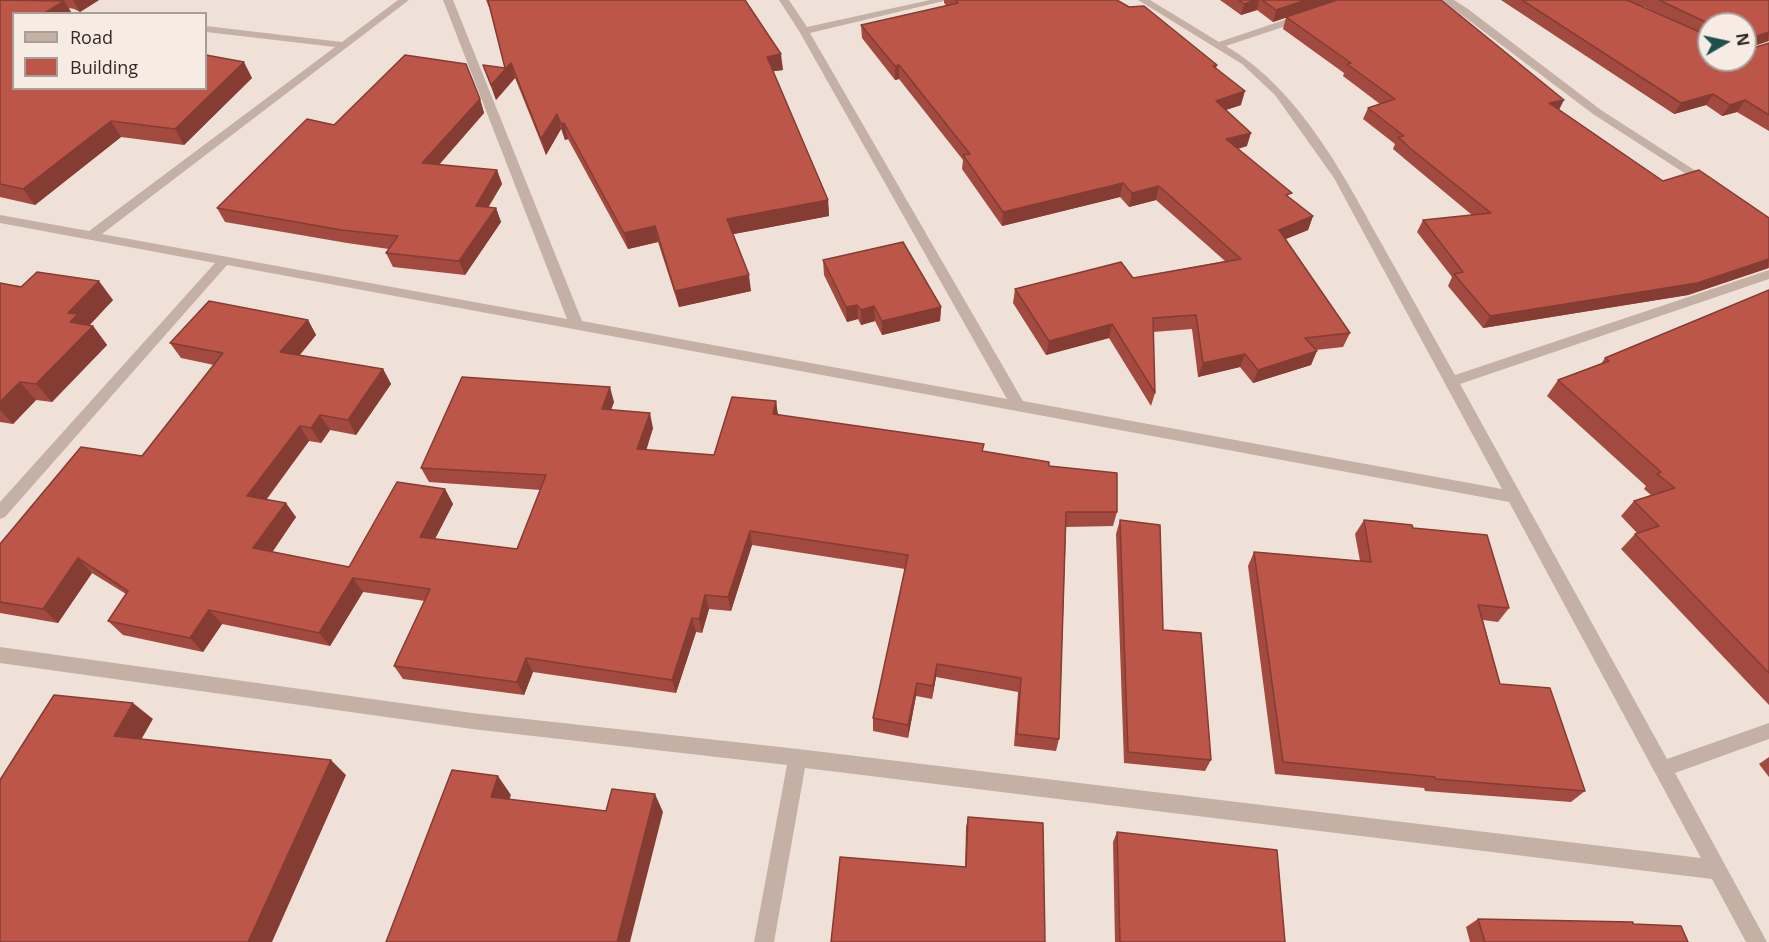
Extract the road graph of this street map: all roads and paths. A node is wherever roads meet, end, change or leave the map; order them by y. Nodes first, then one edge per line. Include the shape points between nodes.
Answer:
1 (404, 0) edge
2 (448, 0) edge
3 (784, 0) edge
4 (943, 0) edge
5 (1143, 0) edge
6 (1447, 0) edge
7 (1309, 15) edge
8 (207, 29) edge
9 (804, 31) junction
10 (343, 45) junction
11 (1219, 45) junction
12 (1721, 191) edge
13 (0, 219) edge
14 (90, 237) junction
15 (223, 261) junction
16 (1769, 274) edge
17 (577, 326) junction
18 (1451, 382) junction
19 (1018, 406) junction
20 (1514, 497) junction
21 (0, 513) edge
22 (0, 655) edge
23 (1769, 731) edge
24 (798, 758) junction
25 (1662, 769) junction
26 (1718, 870) junction
27 (764, 942) edge
28 (1757, 942) edge

1 - 10 street
2 - 17 street
3 - 9 street
4 - 9 street
5 - 11 street
6 - 12 street via 1597,112
7 - 11 street
8 - 10 street
9 - 19 street
10 - 14 street
11 - 18 street via 1279,93 1340,178
13 - 14 street
14 - 15 street
15 - 17 street
15 - 21 street
16 - 18 street
17 - 19 street
18 - 20 street
19 - 20 street
20 - 25 street
22 - 24 street via 472,721
23 - 25 street
24 - 26 street
24 - 27 street
25 - 26 street
26 - 28 street

